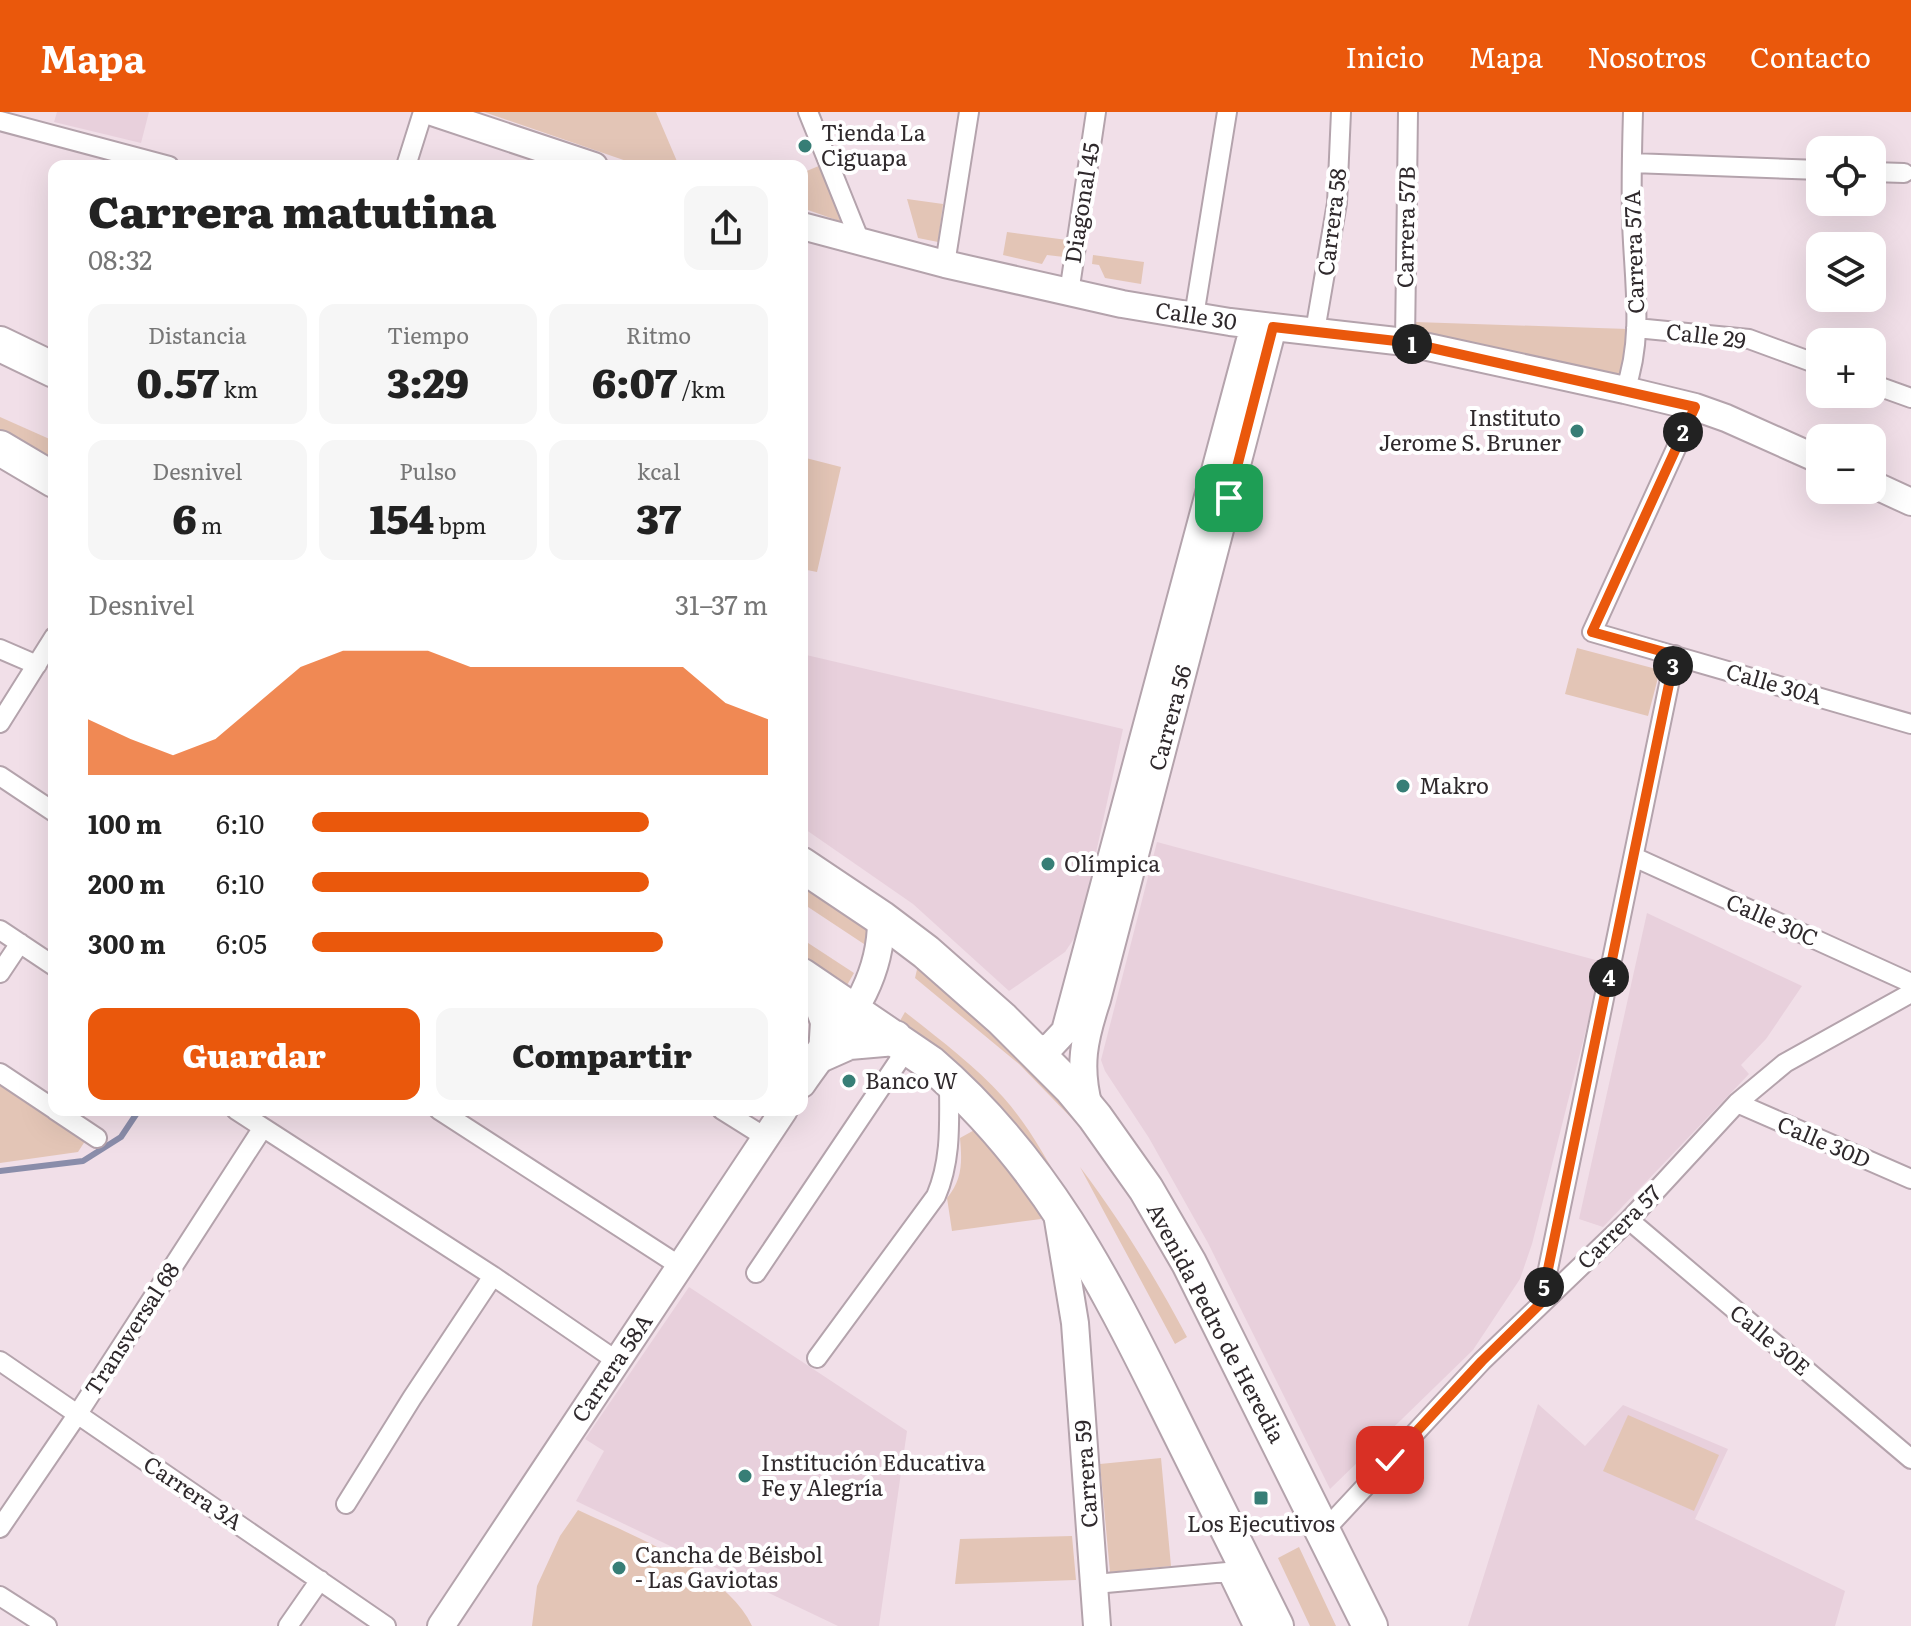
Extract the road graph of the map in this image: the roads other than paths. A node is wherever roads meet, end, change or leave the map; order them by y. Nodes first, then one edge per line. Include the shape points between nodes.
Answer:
1 (423, 112) edge
2 (432, 112) edge
3 (808, 112) edge
4 (969, 112) edge
5 (1096, 112) edge
6 (1227, 112) edge
7 (1341, 112) edge
8 (1408, 112) edge
9 (1633, 112) edge
10 (0, 121) edge
11 (146, 160) edge
12 (408, 160) edge
13 (576, 160) edge
14 (1632, 163) junction
15 (1806, 169) edge
16 (1886, 172) edge
17 (1904, 173) dead end
18 (808, 228) edge
19 (860, 241) junction
20 (945, 264) junction
21 (1069, 293) junction
22 (1194, 316) junction
23 (1264, 326) junction
24 (1636, 328) junction
25 (1315, 331) junction
26 (1405, 342) junction
27 (0, 344) edge
28 (1806, 360) edge
29 (48, 367) edge
30 (1886, 389) edge
31 (1625, 390) junction
32 (1911, 398) edge
33 (1695, 407) junction
34 (0, 448) edge
35 (1806, 453) edge
36 (48, 476) edge
37 (1886, 490) edge
38 (1911, 502) edge
39 (0, 649) edge
40 (48, 650) edge
41 (1675, 655) junction
42 (37, 665) junction
43 (0, 723) edge
44 (1911, 724) edge
45 (0, 776) edge
46 (48, 808) edge
47 (1634, 857) junction
48 (808, 869) edge
49 (881, 918) junction
50 (0, 930) edge
51 (20, 943) junction
52 (48, 962) edge
53 (0, 973) edge
54 (808, 979) edge
55 (808, 983) edge
56 (1911, 983) edge
57 (1911, 993) edge
58 (853, 1010) junction
59 (901, 1043) junction
60 (1034, 1052) junction
61 (822, 1054) junction
62 (0, 1073) edge
63 (808, 1075) edge
64 (949, 1078) junction
65 (1737, 1103) junction
66 (48, 1105) edge
67 (1090, 1110) junction
68 (982, 1113) junction
69 (64, 1116) edge
70 (244, 1116) edge
71 (448, 1116) edge
72 (732, 1116) edge
73 (780, 1116) edge
74 (262, 1129) junction
75 (949, 1133) junction
76 (765, 1137) junction
77 (97, 1138) dead end
78 (1911, 1179) edge
79 (1054, 1200) junction
80 (1629, 1220) junction
81 (680, 1266) junction
82 (756, 1273) dead end
83 (493, 1276) junction
84 (1111, 1295) junction
85 (1541, 1303) junction
86 (1075, 1323) junction
87 (817, 1358) dead end
88 (0, 1361) edge
89 (617, 1361) junction
90 (77, 1415) junction
91 (1911, 1459) edge
92 (346, 1504) dead end
93 (0, 1528) edge
94 (1323, 1532) junction
95 (320, 1580) junction
96 (1095, 1584) junction
97 (0, 1596) edge
98 (47, 1626) edge
99 (288, 1626) edge
100 (386, 1626) edge
101 (441, 1626) edge
102 (1097, 1626) edge
103 (1253, 1626) edge
104 (1276, 1626) edge
105 (1370, 1626) edge

1 - 12 street
2 - 13 street
3 - 19 street
4 - 20 street
5 - 21 street, Diagonal 45
6 - 22 street
7 - 25 street, Carrera 58 via 1336,211
8 - 26 street, Carrera 57B
9 - 14 street, Carrera 57A
10 - 11 street
14 - 15 street
14 - 24 street, Carrera 57A
16 - 17 street
18 - 19 street, Calle 30
19 - 20 street, Calle 30
20 - 21 street, Calle 30
21 - 22 street, Calle 30
22 - 23 street, Calle 30
23 - 25 street, Calle 30
23 - 60 street, Carrera 56 via 1065,1031 1051,1046
23 - 67 street, Carrera 56 via 1086,1033 1082,1074
24 - 28 street, Calle 29 via 1749,339
24 - 31 street, Carrera 57A
25 - 26 street, Calle 30
26 - 31 street, Calle 30
27 - 29 highway
30 - 32 street
31 - 33 street, Calle 30
33 - 35 street, Calle 30
33 - 41 street, Calle 30A via 1592,632
34 - 36 highway
37 - 38 street
39 - 42 street
40 - 42 street
41 - 44 street, Calle 30A
41 - 47 street
42 - 43 street
45 - 46 street
47 - 56 street, Calle 30C
47 - 85 street
48 - 49 highway, Avenida Pedro de Heredia
49 - 58 street via 877,964
49 - 60 highway, Avenida Pedro de Heredia via 960,981
50 - 51 street
51 - 52 street
51 - 53 street
54 - 58 highway
55 - 61 street via 824,1022
57 - 65 street, Carrera 57 via 1785,1063
58 - 59 highway
58 - 61 street
59 - 61 highway via 849,1042
59 - 64 highway
59 - 82 street
60 - 67 highway, Avenida Pedro de Heredia
61 - 63 street
62 - 66 street
64 - 68 highway
64 - 75 street
65 - 78 street, Calle 30D
65 - 80 street, Carrera 57
67 - 94 highway, Avenida Pedro de Heredia via 1146,1189 1189,1263
68 - 75 street via 959,1122
68 - 79 highway
69 - 77 street
70 - 74 street
71 - 81 street
72 - 76 street
73 - 76 street, Carrera 58A
74 - 83 street
74 - 90 street, Transversal 68
75 - 87 street via 936,1196
76 - 81 street, Carrera 58A
79 - 84 highway
79 - 86 street, Carrera 59
80 - 85 street, Carrera 57
80 - 91 street, Calle 30E
81 - 89 street, Carrera 58A
83 - 89 street
83 - 92 street
84 - 86 street via 1100,1293 1081,1303
84 - 104 highway
85 - 94 street, Carrera 57
86 - 96 street, Carrera 59
88 - 90 street, Carrera 3A
89 - 101 street, Carrera 58A
90 - 93 street, Transversal 68
90 - 95 street, Carrera 3A
94 - 105 highway, Avenida Pedro de Heredia
95 - 99 street
95 - 100 street, Carrera 3A
96 - 102 street, Carrera 59
96 - 103 street via 1227,1572
97 - 98 street

